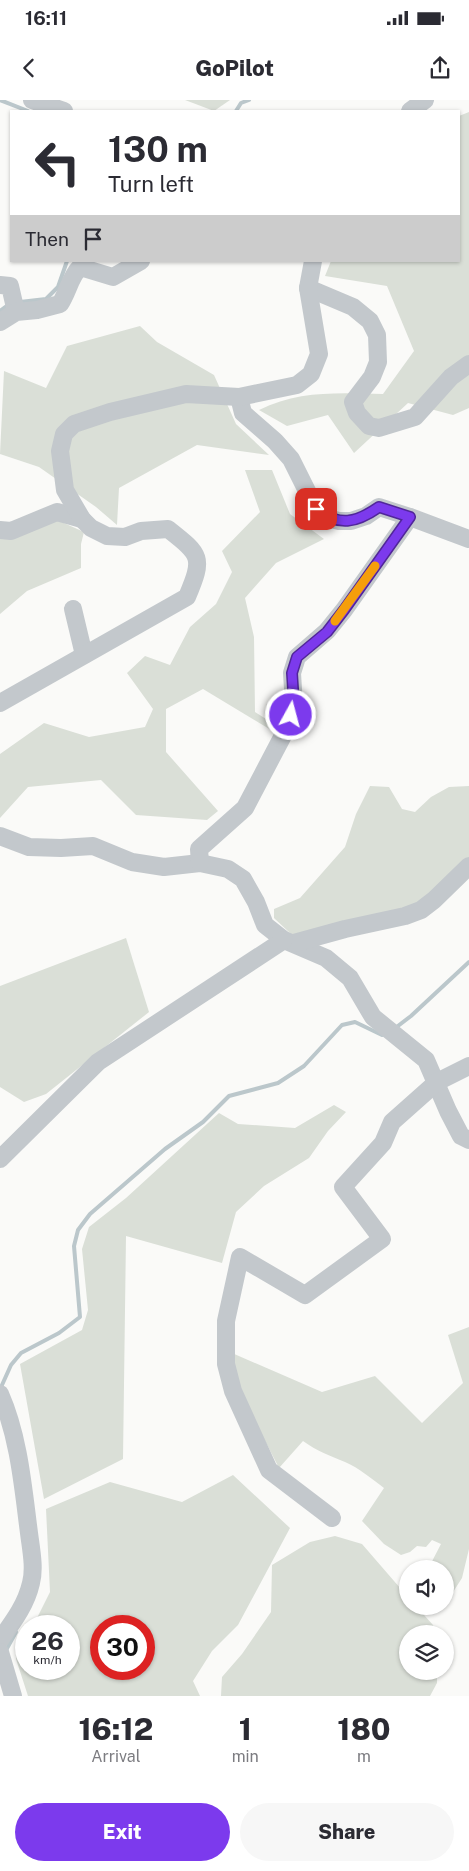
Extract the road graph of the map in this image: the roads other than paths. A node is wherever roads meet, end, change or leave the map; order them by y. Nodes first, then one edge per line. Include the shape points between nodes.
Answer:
1 (32, 100) edge
2 (425, 100) edge
3 (61, 110) edge
4 (411, 110) edge
5 (139, 262) edge
6 (313, 262) edge
7 (0, 285) edge
8 (308, 288) junction
9 (16, 312) junction
10 (0, 322) edge
11 (469, 364) edge
12 (239, 397) junction
13 (410, 517) junction
14 (82, 519) junction
15 (0, 530) edge
16 (469, 539) edge
17 (73, 609) dead end
18 (84, 655) junction
19 (0, 703) edge
20 (0, 836) edge
21 (200, 863) junction
22 (469, 866) edge
23 (289, 941) junction
24 (469, 1066) edge
25 (437, 1082) junction
26 (469, 1140) edge
27 (0, 1159) edge
28 (0, 1396) edge
29 (332, 1518) dead end
30 (0, 1640) edge
31 (0, 1652) edge
32 (13, 1696) edge

1 - 3 street
2 - 4 street
5 - 9 street via 113,277 80,267 73,273 68,292 60,304
6 - 8 street
7 - 9 street via 10,286
8 - 11 street via 353,308 370,321 377,335 378,362 372,377 353,402 357,413 369,426 379,428 416,418 451,376
8 - 12 street via 319,354 311,374 297,385
9 - 10 street
12 - 13 street via 243,413 275,440 291,459 316,509 327,518 351,521 379,507
12 - 14 street via 186,394 74,424 64,434 60,451 65,490
13 - 16 street
13 - 21 street via 327,632 297,657 292,673 294,705 288,726 245,808 199,850
14 - 15 street via 57,512 11,531
14 - 18 street via 107,536 125,537 141,531 168,529 191,547 198,560 195,578 186,597
17 - 18 street
18 - 19 street
20 - 21 street via 29,847 93,846 132,862 164,867
21 - 23 street via 228,870 243,878 265,925
22 - 23 street via 421,910
23 - 25 street via 326,958 350,978 372,1017 426,1060
23 - 27 street via 98,1062
24 - 25 street
25 - 26 street via 461,1136
25 - 29 street via 392,1122 383,1143 343,1186 382,1240 305,1295 240,1256 226,1321 226,1364 232,1391 269,1470
28 - 30 street via 10,1418 24,1494 32,1582 21,1611
31 - 32 street

